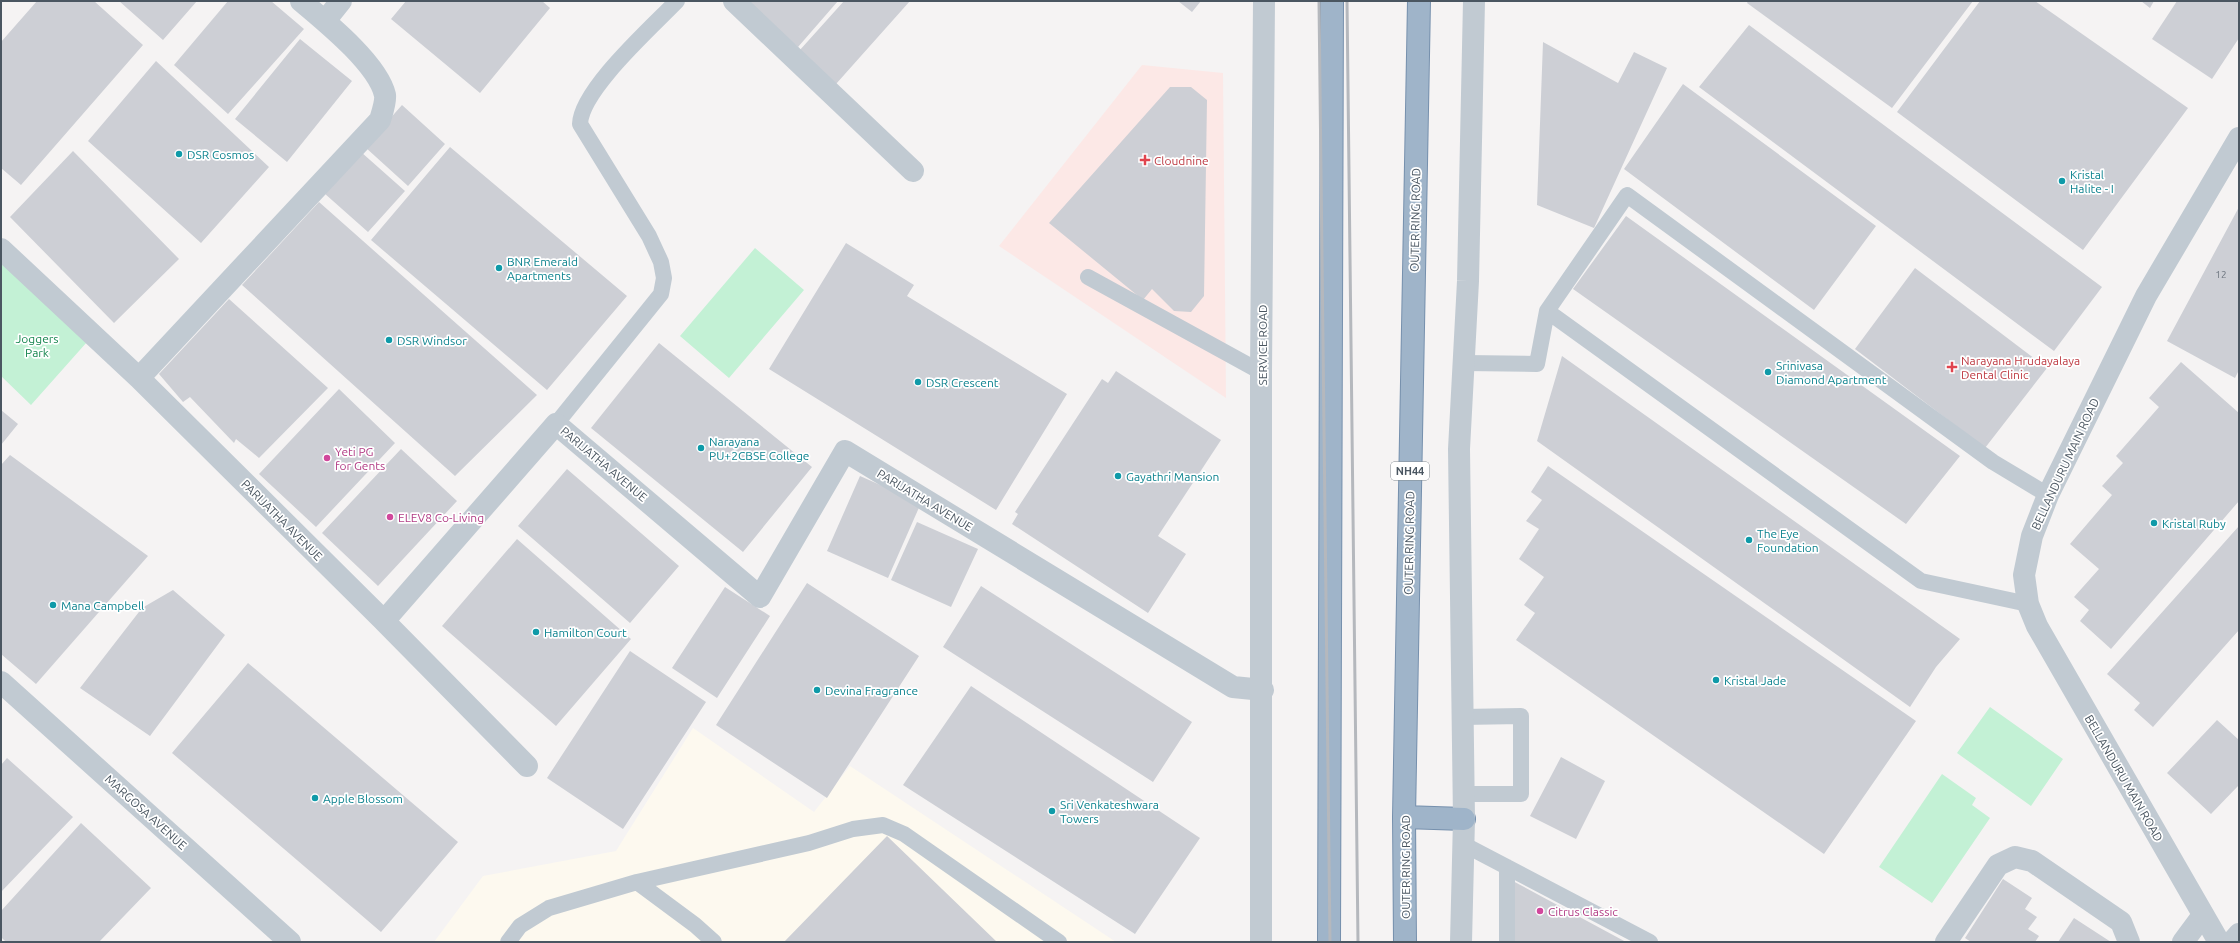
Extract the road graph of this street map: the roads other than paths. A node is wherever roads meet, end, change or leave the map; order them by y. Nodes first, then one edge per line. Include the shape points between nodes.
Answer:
1 (301, 1) edge
2 (341, 1) edge
3 (677, 1) edge
4 (734, 1) edge
5 (1264, 1) edge
6 (1332, 1) edge
7 (1419, 1) edge
8 (1474, 1) edge
9 (325, 21) junction
10 (2239, 138) edge
11 (913, 170) dead end
12 (1, 249) edge
13 (1088, 277) dead end
14 (1547, 311) junction
15 (1465, 363) junction
16 (1261, 372) junction
17 (139, 378) junction
18 (556, 424) junction
19 (2048, 494) junction
20 (2028, 604) junction
21 (384, 621) junction
22 (1, 682) edge
23 (1263, 690) junction
24 (1462, 717) junction
25 (527, 766) dead end
26 (1463, 794) junction
27 (1404, 817) junction
28 (1464, 819) junction
29 (1463, 844) junction
30 (1507, 867) junction
31 (637, 882) junction
32 (2203, 915) junction
33 (695, 925) junction
34 (2239, 934) edge
35 (290, 942) edge
36 (508, 942) edge
37 (696, 942) edge
38 (714, 942) edge
39 (1059, 942) edge
40 (1261, 942) edge
41 (1329, 942) edge
42 (1405, 942) edge
43 (1461, 942) edge
44 (1508, 942) edge
45 (1650, 942) edge
46 (1946, 942) edge
47 (2129, 942) edge
48 (2183, 942) edge
49 (2219, 942) edge
50 (2232, 942) edge

1 - 9 street
2 - 9 street
3 - 18 lane via 603,79 590,95 580,115 580,124 649,236 664,278 661,294
4 - 11 street
5 - 16 street, SERVICE ROAD
6 - 41 highway
7 - 27 highway, OUTER RING ROAD / NH44
8 - 15 street
9 - 17 street via 376,73 385,97 380,120
10 - 19 street, BELLANDURU MAIN ROAD via 2146,296
12 - 17 street, PARIJATHA AVENUE
13 - 16 lane
14 - 15 lane via 1537,364
14 - 19 lane via 1627,195 1993,462
14 - 20 lane via 1921,581
15 - 24 street via 1460,449
16 - 23 street, SERVICE ROAD
17 - 21 street, PARIJATHA AVENUE
18 - 21 street, PARIJATHA AVENUE
18 - 23 street, PARIJATHA AVENUE via 760,597 845,451 1233,687
19 - 20 street, BELLANDURU MAIN ROAD via 2032,536 2024,575
20 - 32 street, BELLANDURU MAIN ROAD via 2037,626
21 - 25 street
22 - 35 street, MARGOSA AVENUE
23 - 40 street, SERVICE ROAD
24 - 26 street
24 - 26 lane via 1521,716 1521,794
26 - 28 street
27 - 28 highway
27 - 42 highway, OUTER RING ROAD / NH44
28 - 29 street
29 - 30 lane
29 - 43 street
30 - 44 lane
30 - 45 lane
31 - 33 lane
31 - 36 lane via 549,908 520,926
31 - 39 lane via 809,843 852,829 883,825 904,834
32 - 48 street
32 - 49 street, BELLANDURU MAIN ROAD
33 - 37 lane
33 - 38 lane
34 - 50 street
46 - 47 street via 1998,865 2015,858 2032,861 2121,922

